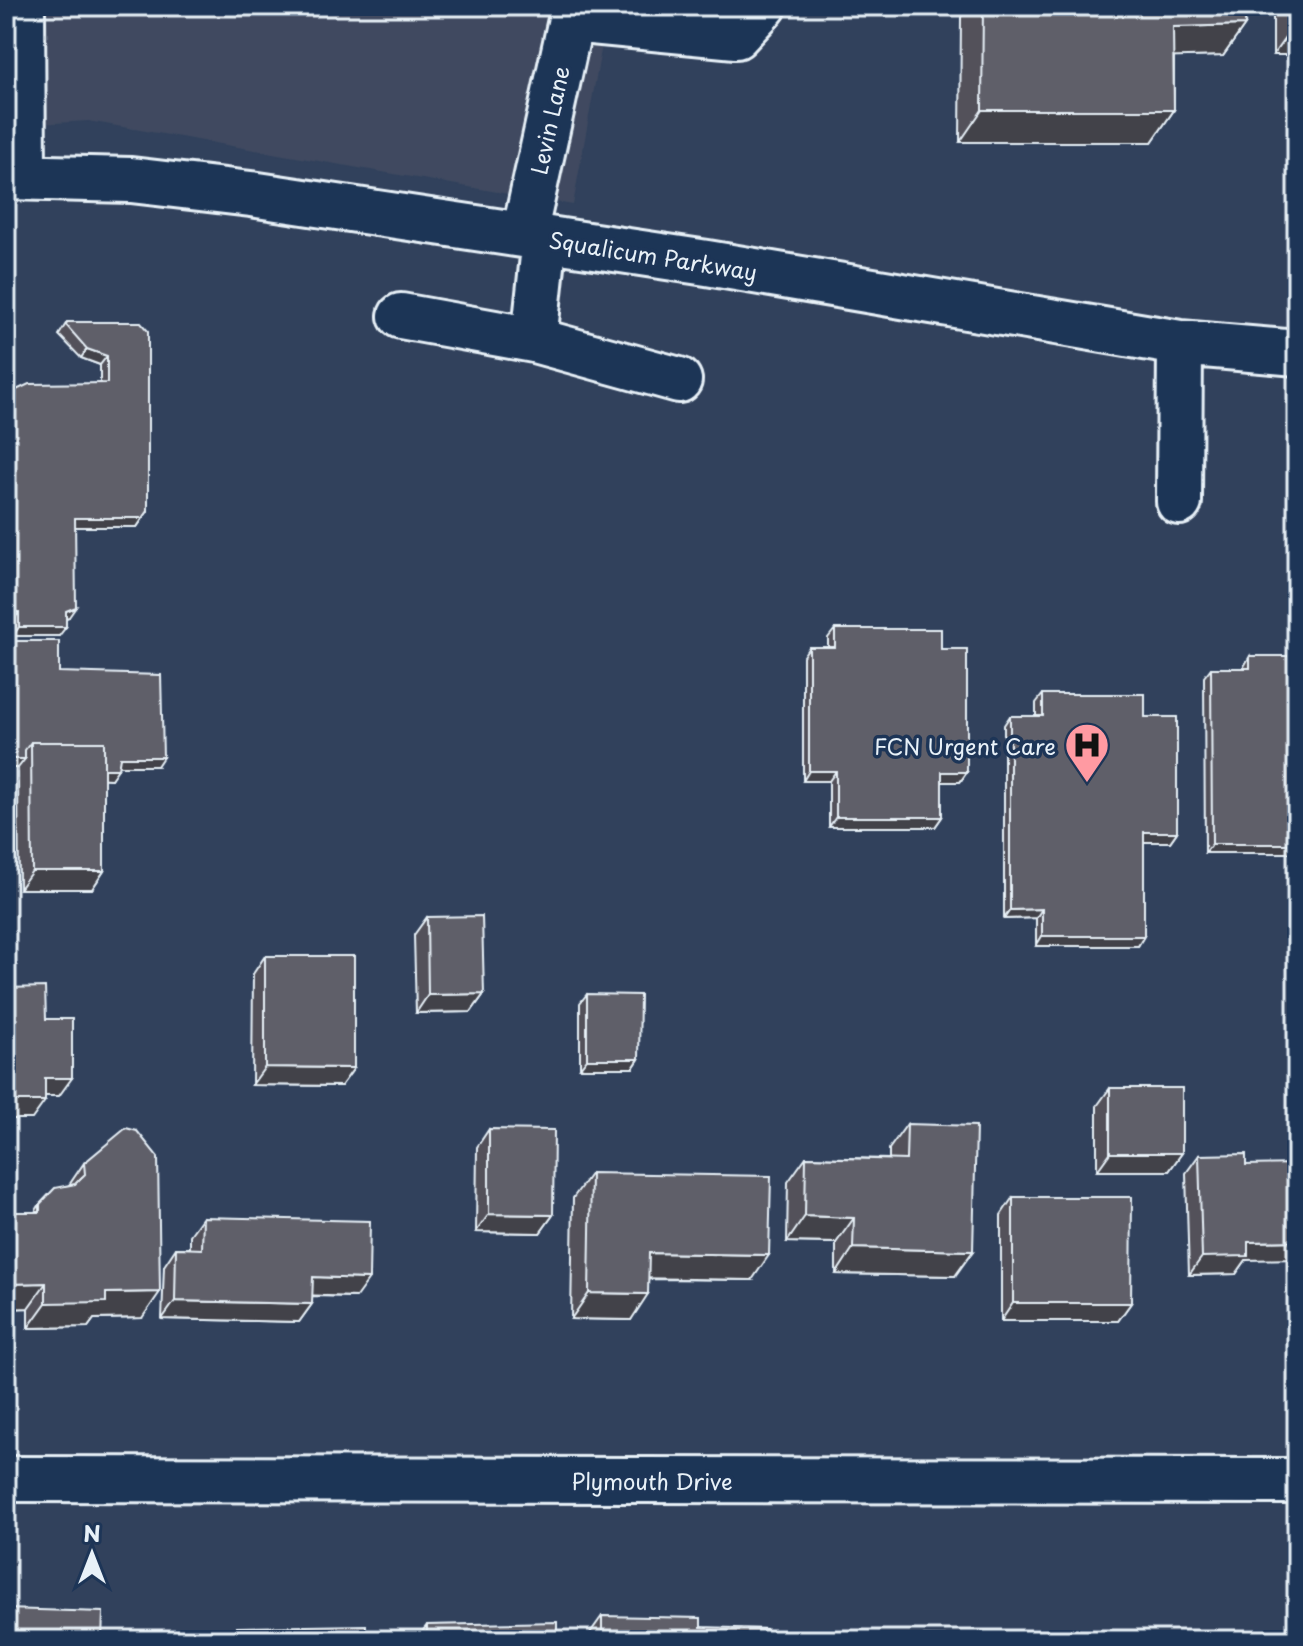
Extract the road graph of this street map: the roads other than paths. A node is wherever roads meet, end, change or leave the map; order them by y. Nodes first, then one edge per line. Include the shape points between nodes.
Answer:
1 (22, 6) edge
2 (764, 6) edge
3 (572, 13) edge
4 (14, 177) edge
5 (534, 236) junction
6 (401, 316) dead end
7 (534, 340) junction
8 (1180, 343) junction
9 (1297, 353) edge
10 (679, 380) dead end
11 (1179, 502) dead end
12 (6, 1479) edge
13 (1297, 1481) edge

1 - 4 street
2 - 3 street via 736,36
3 - 5 street, Levin Lane
4 - 5 street, Squalicum Parkway via 131,180
5 - 7 street, Levin Lane
5 - 8 street, Squalicum Parkway
6 - 7 street
7 - 10 street
8 - 9 street, Squalicum Parkway
8 - 11 street
12 - 13 street, Plymouth Drive

